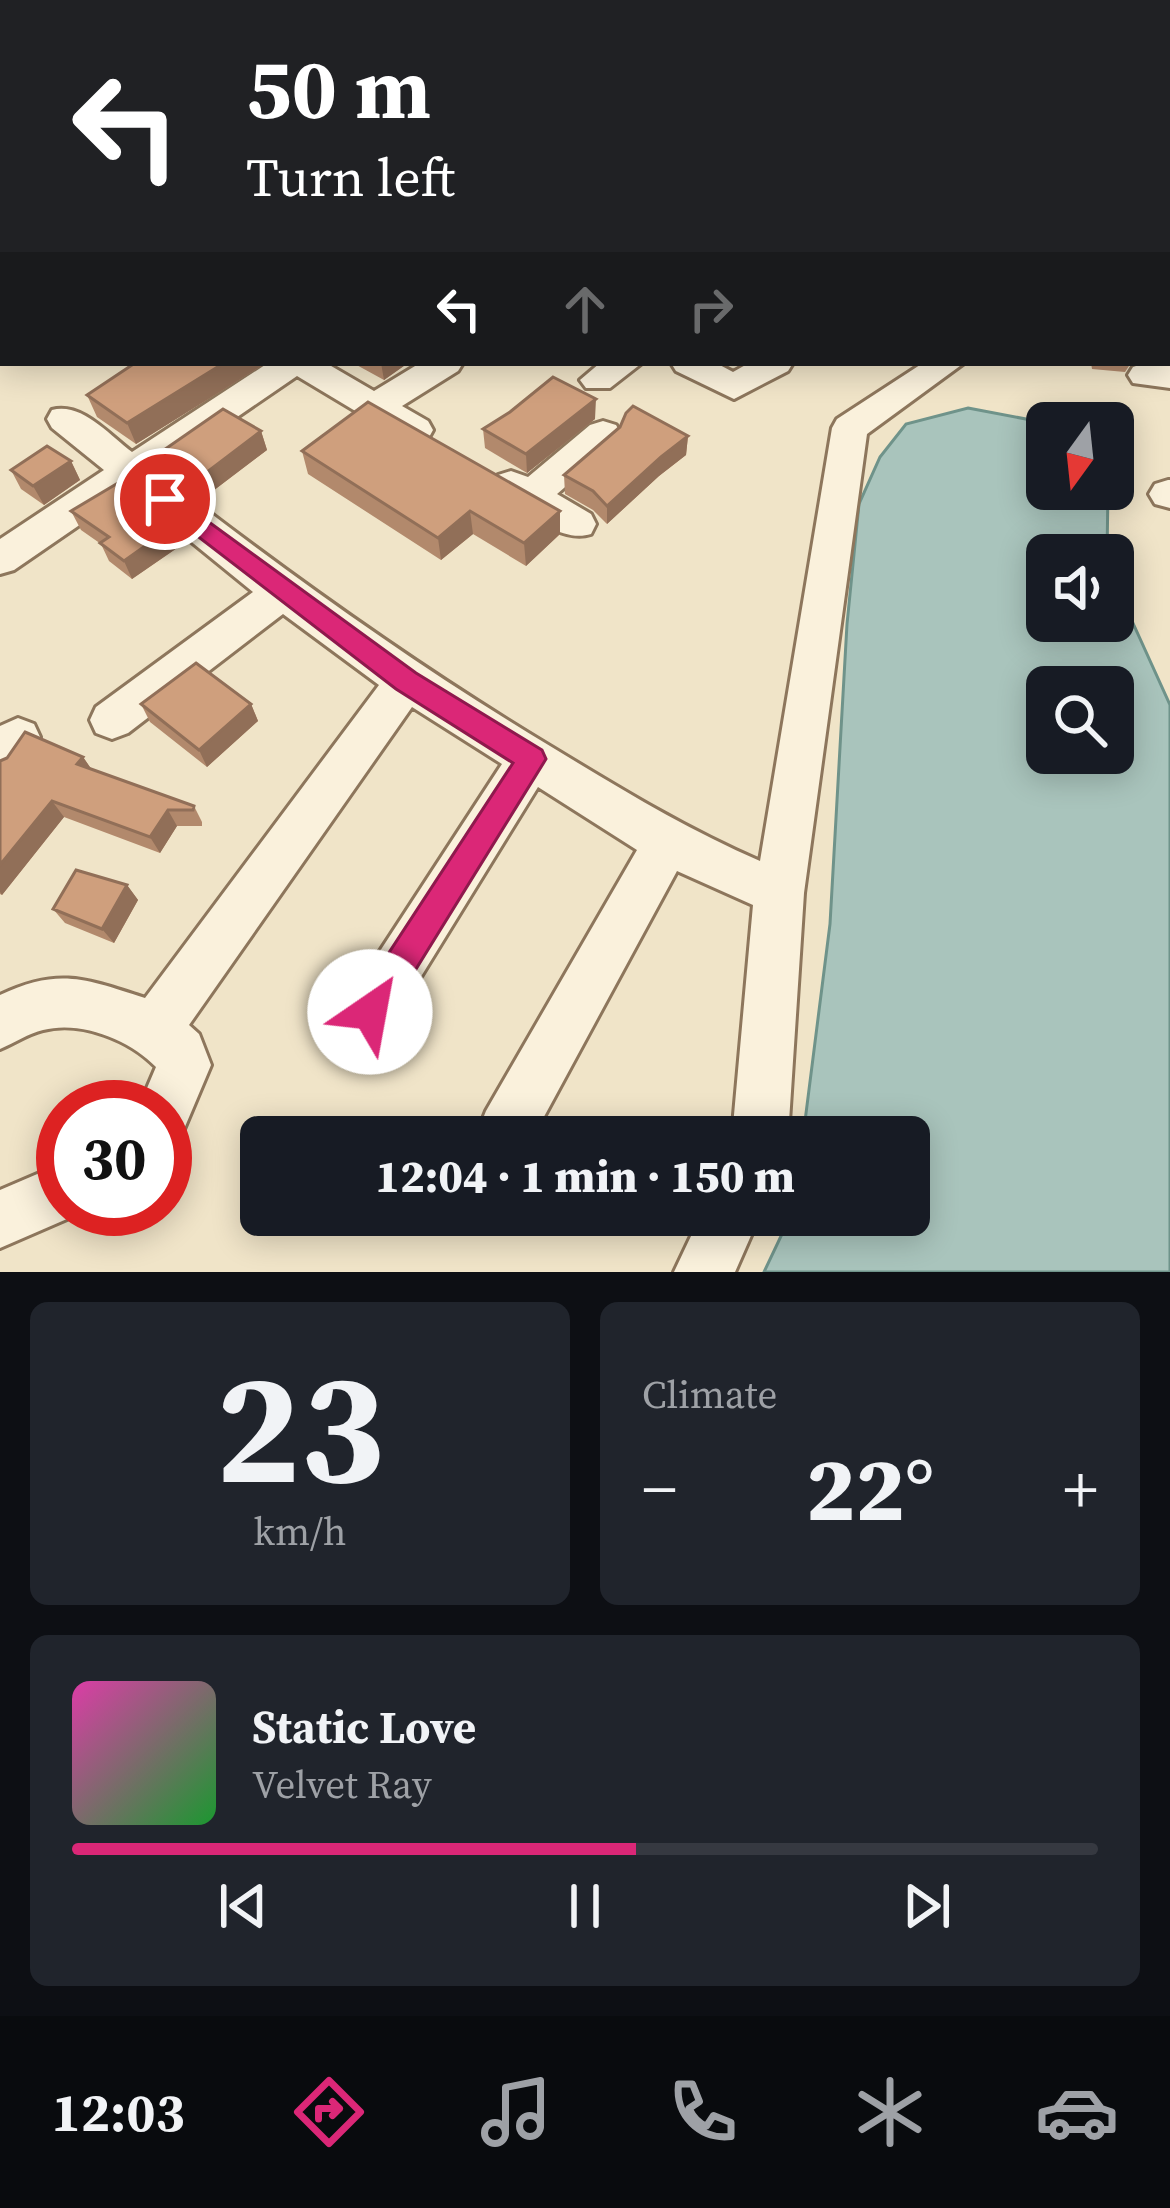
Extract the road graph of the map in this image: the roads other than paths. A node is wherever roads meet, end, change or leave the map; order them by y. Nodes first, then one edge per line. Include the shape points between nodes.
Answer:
1 (291, 366) edge
2 (301, 366) edge
3 (441, 366) edge
4 (694, 366) edge
5 (771, 366) edge
6 (943, 366) edge
7 (374, 407) junction
8 (65, 418) dead end
9 (603, 434) edge
10 (131, 471) junction
11 (531, 496) junction
12 (577, 524) dead end
13 (0, 559) edge
14 (283, 592) junction
15 (406, 681) junction
16 (112, 720) dead end
17 (531, 759) junction
18 (667, 843) junction
19 (779, 893) junction
20 (370, 1012) dead end
21 (0, 1023) edge
22 (154, 1028) junction
23 (178, 1080) edge
24 (514, 1116) edge
25 (762, 1116) edge
26 (36, 1204) edge
27 (0, 1219) edge
28 (721, 1236) edge
29 (704, 1272) edge

1 - 10 street
2 - 7 street
3 - 7 street
4 - 5 street via 734,387
6 - 19 street via 850,428
7 - 11 street
8 - 10 street
9 - 11 street
10 - 13 street
10 - 14 street
11 - 12 street
14 - 15 street
14 - 16 street
15 - 17 street
15 - 22 street
17 - 18 street
17 - 20 street
18 - 19 street
18 - 24 street
19 - 25 street
21 - 22 street via 60,998
22 - 23 street via 180,1053
26 - 27 street
28 - 29 street

